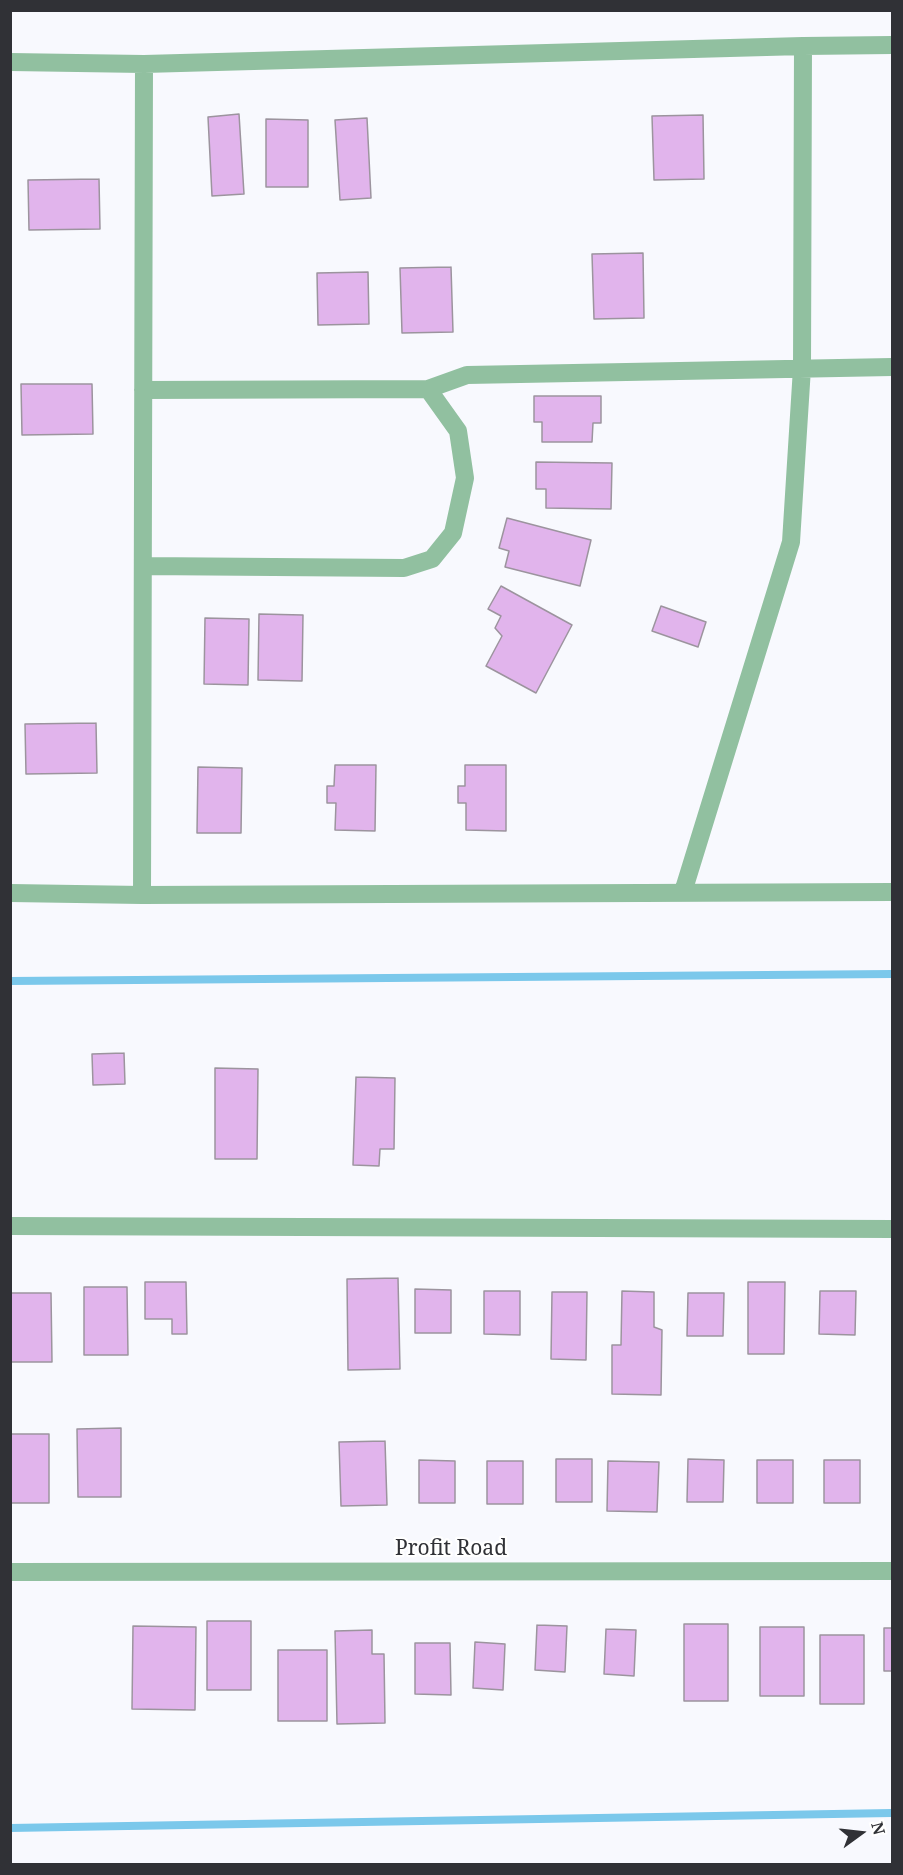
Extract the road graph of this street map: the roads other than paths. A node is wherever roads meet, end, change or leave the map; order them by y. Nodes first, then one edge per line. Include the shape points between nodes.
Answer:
1 (892, 45) edge
2 (803, 46) junction
3 (10, 62) edge
4 (144, 64) junction
5 (892, 367) edge
6 (802, 368) junction
7 (428, 389) junction
8 (143, 390) junction
9 (143, 566) junction
10 (683, 892) junction
11 (892, 892) edge
12 (10, 893) edge
13 (142, 894) junction
14 (10, 1226) edge
15 (892, 1229) edge
16 (892, 1571) edge
17 (10, 1572) edge

1 - 2 street
2 - 4 street
2 - 6 street
3 - 4 street
4 - 8 street
5 - 6 street
6 - 7 street via 467,375
6 - 10 street via 791,542
7 - 8 street
7 - 9 street via 458,431 465,478 453,533 432,559 404,568
8 - 9 street
9 - 13 street
10 - 11 street
10 - 13 street
12 - 13 street
14 - 15 street
16 - 17 street, Profit Road

